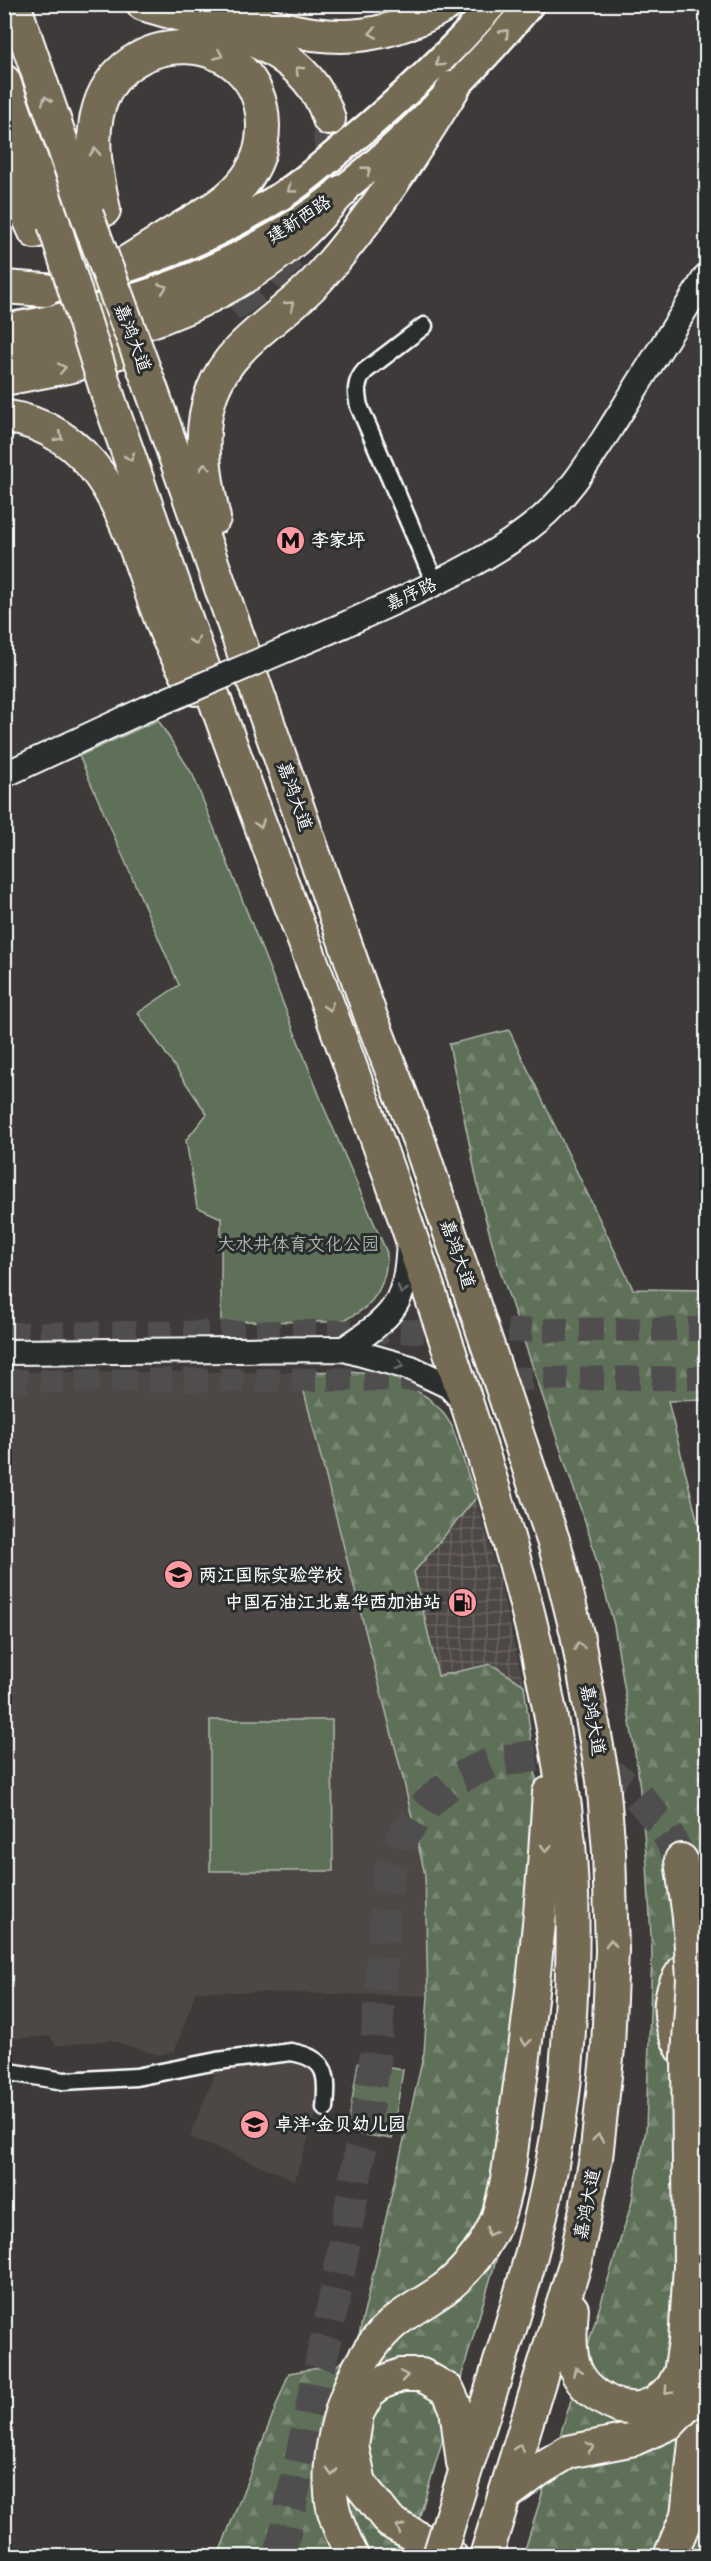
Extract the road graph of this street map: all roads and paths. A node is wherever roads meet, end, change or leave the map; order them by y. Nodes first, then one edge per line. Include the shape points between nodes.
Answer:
1 (14, 4) edge
2 (143, 4) edge
3 (208, 4) edge
4 (447, 4) edge
5 (493, 4) edge
6 (530, 4) edge
7 (4, 81) edge
8 (454, 87) junction
9 (329, 119) tunnel mouth
10 (4, 163) edge
11 (340, 192) junction
12 (95, 212) junction
13 (44, 228) junction
14 (106, 275) junction
15 (706, 276) edge
16 (4, 287) edge
17 (45, 290) junction
18 (4, 298) edge
19 (230, 307) tunnel mouth
20 (424, 326) dead end
21 (4, 328) edge
22 (4, 355) edge
23 (4, 379) edge
24 (4, 416) edge
25 (435, 583) junction
26 (237, 628) junction
27 (4, 775) edge
28 (246, 787) junction
29 (409, 1232) junction
30 (344, 1349) junction
31 (4, 1352) edge
32 (470, 1408) junction
33 (552, 1726) junction
34 (681, 1860) tunnel mouth
35 (700, 1966) edge
36 (4, 2071) edge
37 (706, 2088) edge
38 (325, 2108) dead end
39 (706, 2155) edge
40 (706, 2218) edge
41 (575, 2264) junction
42 (706, 2367) edge
43 (464, 2475) junction
44 (504, 2496) junction
45 (446, 2548) edge
46 (488, 2550) edge
47 (671, 2555) edge
48 (352, 2556) edge

12 -> 1 highway, 嘉鸿大道
9 -> 2 highway via 315,87 291,62 239,34
4 -> 3 highway via 388,30 333,37 285,30
5 -> 14 main road, 建新西路 via 406,93 282,195 192,243
8 -> 6 main road, 建新西路
7 - 13 highway
11 -> 8 main road, 建新西路 via 384,156
26 -> 8 highway via 207,486 204,435 212,393 237,350 318,279 349,243 404,169
10 - 13 highway
21 -> 11 main road, 建新西路 via 116,303 201,274 294,224
11 - 22 highway via 297,238 212,295 112,333
12 -> 14 highway via 95,131 102,98 121,70 143,54 189,47 216,53 240,69 256,92 263,118 261,147 250,173 214,208
12 - 26 highway, 嘉鸿大道, bridge
13 -> 28 highway, bridge via 87,331
14 - 17 main road, 建新西路
15 - 25 street, 嘉序路 via 584,469 559,501 530,528
16 - 17 highway
17 - 18 main road, 建新西路
23 -> 19 highway via 72,366 151,343
20 - 25 street via 365,371 358,381 357,393 359,406
24 -> 28 highway via 57,435 95,466 119,508 170,640
25 - 27 street, 嘉序路, bridge
41 -> 26 highway, 嘉鸿大道 via 596,2158 609,2048 612,1950 603,1780 577,1634 555,1546 466,1278
28 -> 29 highway via 375,1129
29 -> 30 street via 402,1294 392,1313
29 - 32 highway
30 - 31 street
30 -> 32 street via 411,1368 449,1386
32 - 33 highway via 514,1553
33 - 43 highway via 570,1851 572,1950 568,2045 556,2152 534,2249
33 -> 48 highway via 538,1943 507,2177 496,2220 479,2253 450,2284 390,2326 368,2353 350,2387 338,2422 331,2493
34 - 35 highway, bridge
35 - 37 highway via 687,1965 677,1979 671,2010 673,2028
35 - 39 highway, bridge
35 -> 41 highway, bridge via 688,2056 690,2266 685,2342 680,2373 672,2388 655,2403 637,2409 620,2407 599,2399 584,2386 574,2364 570,2337
36 - 38 street via 64,2081 136,2077 291,2052 314,2059 322,2066 326,2077
40 - 47 highway, bridge via 700,2397 687,2517
44 -> 41 highway, 嘉鸿大道
44 -> 42 highway, bridge via 568,2452 634,2439 670,2423 694,2398
43 - 45 highway
45 -> 43 highway via 390,2522 360,2484 352,2446 357,2414 369,2392 401,2375 422,2375 448,2390 456,2408
44 - 46 highway, 嘉鸿大道

